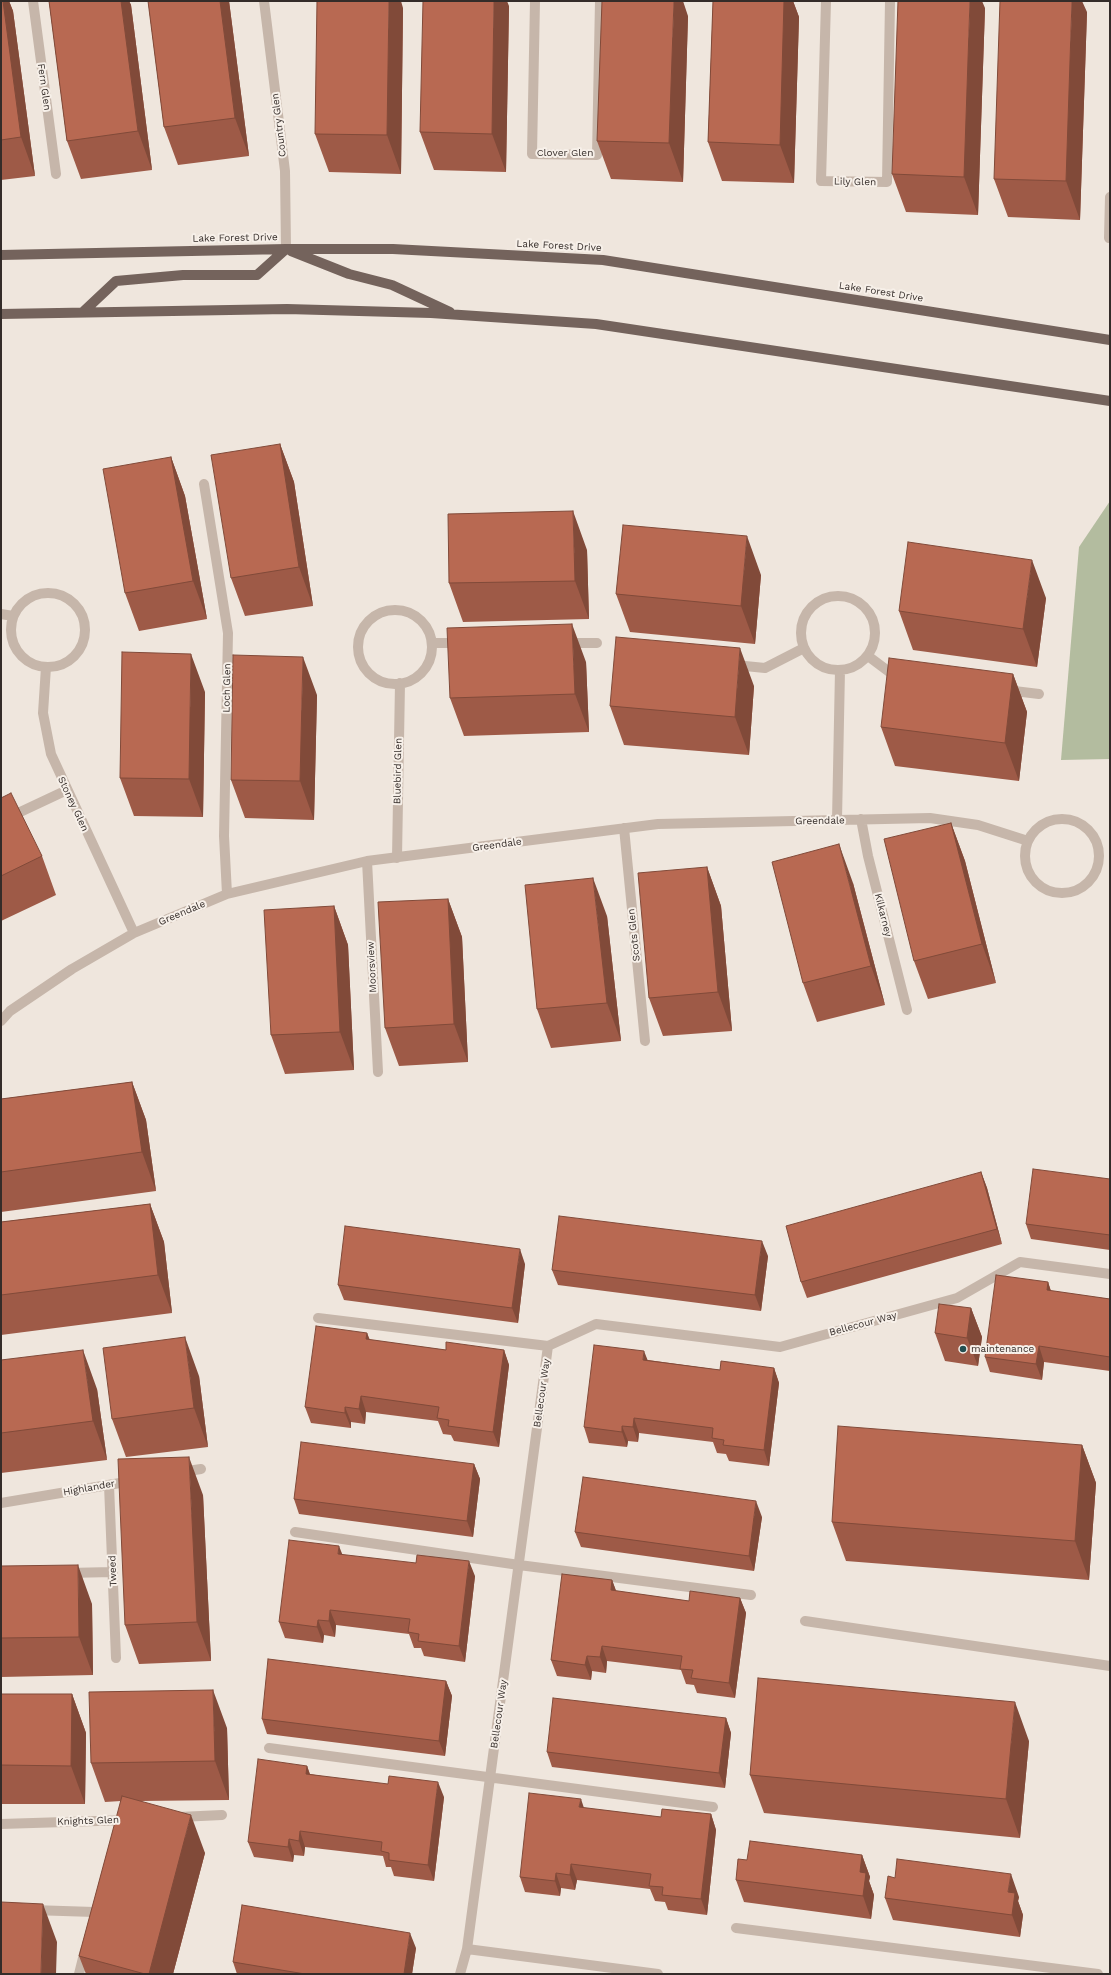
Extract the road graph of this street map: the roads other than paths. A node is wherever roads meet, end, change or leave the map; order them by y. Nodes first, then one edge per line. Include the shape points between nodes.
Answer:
1 (33, 1) edge
2 (264, 1) edge
3 (535, 1) edge
4 (600, 1) edge
5 (826, 1) edge
6 (890, 1) edge
7 (56, 174) dead end
8 (1110, 196) edge
9 (1109, 238) edge
10 (286, 249) junction
11 (1, 256) edge
12 (83, 312) junction
13 (1, 314) edge
14 (454, 315) junction
15 (1110, 340) edge
16 (1110, 401) edge
17 (204, 484) dead end
18 (1, 614) edge
19 (13, 616) junction
20 (432, 643) junction
21 (472, 643) edge
22 (558, 643) edge
23 (596, 643) dead end
24 (804, 648) junction
25 (868, 656) junction
26 (726, 664) edge
27 (46, 666) junction
28 (840, 670) junction
29 (908, 676) edge
30 (400, 683) junction
31 (993, 688) edge
32 (1039, 694) dead end
33 (67, 790) junction
34 (861, 819) junction
35 (837, 820) junction
36 (1, 821) edge
37 (624, 828) junction
38 (1028, 841) junction
39 (396, 858) junction
40 (367, 861) junction
41 (227, 894) junction
42 (134, 933) junction
43 (907, 1010) dead end
44 (1, 1020) edge
45 (645, 1041) dead end
46 (378, 1072) dead end
47 (1110, 1274) edge
48 (318, 1318) dead end
49 (548, 1346) junction
50 (201, 1469) dead end
51 (170, 1474) edge
52 (140, 1480) edge
53 (109, 1485) junction
54 (1, 1503) edge
55 (295, 1532) dead end
56 (519, 1565) junction
57 (113, 1572) junction
58 (57, 1574) edge
59 (752, 1595) dead end
60 (805, 1620) dead end
61 (116, 1658) dead end
62 (1110, 1666) edge
63 (269, 1748) dead end
64 (490, 1778) junction
65 (713, 1807) dead end
66 (222, 1815) dead end
67 (170, 1818) edge
68 (141, 1819) edge
69 (1, 1824) edge
70 (24, 1910) edge
71 (94, 1912) edge
72 (736, 1928) dead end
73 (87, 1943) edge
74 (467, 1950) junction
75 (79, 1974) edge
76 (460, 1974) edge
77 (658, 1974) edge
78 (1098, 1974) edge

1 - 7 street, Fern Glen
2 - 10 street, Country Glen via 285,171
3 - 4 street, Clover Glen via 532,154 590,155 597,155
5 - 6 street, Lily Glen via 821,181 887,182
8 - 9 street
10 - 11 main road, Lake Forest Drive
10 - 12 main road via 257,275 183,275 116,281
10 - 14 main road via 349,274 392,285
10 - 15 main road, Lake Forest Drive via 393,249 603,260
12 - 13 main road
12 - 14 main road via 287,309
14 - 16 main road via 596,324
17 - 41 street, Loch Glen via 228,633 224,836
18 - 19 street
19 - 27 street via 12,641 18,652 28,661
19 - 27 street via 20,605 30,597 43,593 56,594 68,599 77,608 83,619 82,645 75,655 64,663
20 - 21 street
20 - 30 street via 429,661 423,672 412,680
20 - 30 street via 425,624 403,610 390,610 368,621 361,632 358,645 360,658 375,678 387,683
22 - 23 street
24 - 25 street via 801,635 803,622 809,611 818,602 830,597 843,597 855,600 865,608 872,619 875,632
24 - 26 street via 765,668
24 - 28 street via 821,666
25 - 28 street via 858,665
25 - 29 street via 892,674
27 - 33 street, Stoney Glen via 43,713 51,754
28 - 35 street
30 - 39 street, Bluebird Glen
31 - 32 street
33 - 36 street
33 - 42 street, Stoney Glen
34 - 35 street, Greendale
34 - 38 street, Greendale via 930,818 978,825
34 - 43 street, Kilkarney
35 - 37 street, Greendale via 658,824
37 - 39 street, Greendale
37 - 45 street, Scots Glen
38 - 38 street via 1025,854 1027,867 1032,878 1042,887 1054,892 1079,889 1089,881 1096,870 1099,857 1091,833 1070,819 1057,819 1045,823 1035,830
39 - 40 street, Greendale
40 - 41 street, Greendale
40 - 46 street, Moorsview
41 - 42 street, Greendale
42 - 44 street, Greendale via 72,969 10,1011
47 - 49 street, Bellecour Way via 1020,1262 958,1298 780,1347 596,1324
48 - 49 street
49 - 56 street, Bellecour Way
50 - 51 street
52 - 53 street, Highlander
53 - 54 street, Highlander
53 - 57 street, Tweed
55 - 56 street
56 - 59 street
56 - 64 street, Bellecour Way
57 - 58 street
57 - 61 street, Tweed
60 - 62 street
63 - 64 street
64 - 65 street
64 - 74 street, Bellecour Way
66 - 67 street
68 - 69 street, Knights Glen via 117,1824
70 - 71 street
72 - 78 street
73 - 75 street
74 - 76 street, Bellecour Way
74 - 77 street

